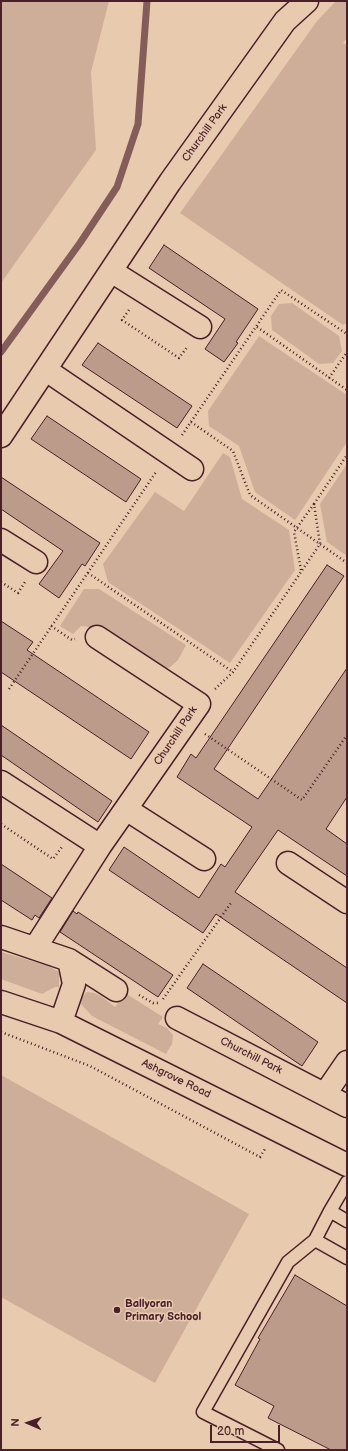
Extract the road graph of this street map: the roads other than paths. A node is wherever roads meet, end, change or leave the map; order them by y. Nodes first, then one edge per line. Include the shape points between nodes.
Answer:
1 (307, 1) edge
2 (110, 271) junction
3 (200, 327) road end
4 (46, 370) junction
5 (1, 436) edge
6 (192, 469) dead end
7 (1, 540) edge
8 (36, 562) dead end
9 (97, 637) dead end
10 (1, 782) edge
11 (126, 809) junction
12 (100, 846) junction
13 (204, 859) dead end
14 (288, 864) dead end
15 (347, 902) edge
16 (1, 937) edge
17 (35, 948) junction
18 (69, 960) junction
19 (116, 990) road end
20 (1, 1002) edge
21 (177, 1018) road end
22 (61, 1022) junction
23 (347, 1062) edge
24 (325, 1094) junction
25 (347, 1106) edge
26 (347, 1165) edge
27 (347, 1182) edge
28 (330, 1211) junction
29 (347, 1221) edge
30 (315, 1240) junction
31 (347, 1258) edge
32 (278, 1450) edge

1 - 2 street, Churchill Park via 286,21 170,182
2 - 3 street
2 - 4 street, Churchill Park
4 - 5 street, Churchill Park
4 - 6 street
7 - 8 street
9 - 11 street, Churchill Park via 193,713
10 - 12 street
11 - 12 street, Churchill Park
11 - 13 street
12 - 17 street, Churchill Park
14 - 15 street
16 - 17 street
17 - 18 street
18 - 19 street
18 - 22 street via 74,984
20 - 22 street, Ashgrove Road
21 - 24 street, Churchill Park
22 - 26 street, Ashgrove Road
23 - 24 street
24 - 25 street, Churchill Park
27 - 28 lane
28 - 29 lane
28 - 30 lane
30 - 31 lane
30 - 32 lane via 288,1262 203,1412

